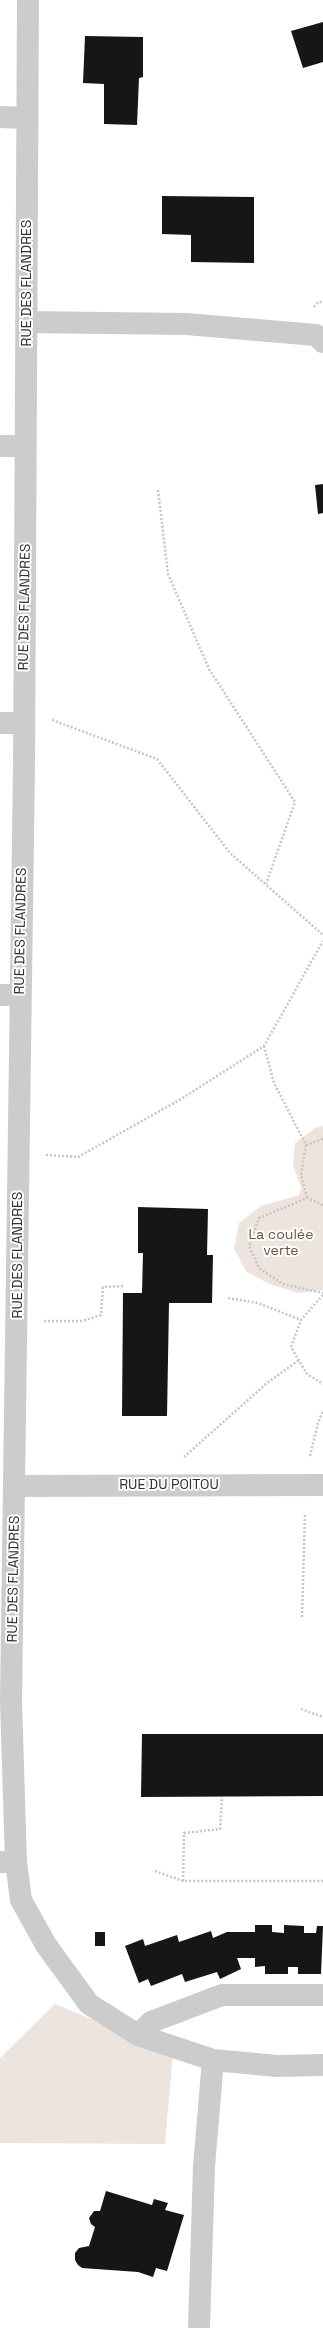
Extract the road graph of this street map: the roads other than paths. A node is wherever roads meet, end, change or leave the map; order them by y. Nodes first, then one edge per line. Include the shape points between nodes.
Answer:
1 (28, 0) edge
2 (0, 117) edge
3 (27, 118) junction
4 (26, 322) junction
5 (323, 342) edge
6 (0, 446) edge
7 (25, 446) junction
8 (0, 723) edge
9 (23, 723) junction
10 (10, 995) edge
11 (9, 1269) edge
12 (8, 1391) edge
13 (313, 1485) edge
14 (16, 1486) junction
15 (8, 1862) edge
16 (323, 1995) edge
17 (138, 2035) junction
18 (213, 2060) junction
19 (323, 2065) edge
20 (199, 2328) edge

1 - 3 street, RUE DES FLANDRES
2 - 3 street
3 - 4 street, RUE DES FLANDRES
4 - 5 street via 186,324 316,335
4 - 7 street, RUE DES FLANDRES
6 - 7 street
7 - 9 street, RUE DES FLANDRES
8 - 9 street
9 - 10 street, RUE DES FLANDRES
10 - 11 street, RUE DES FLANDRES via 19,1153
11 - 12 street, RUE DES FLANDRES
12 - 14 street, RUE DES FLANDRES
13 - 14 street, RUE DU POITOU
14 - 15 street, RUE DES FLANDRES
15 - 17 street, RUE DES FLANDRES via 21,1900 46,1945 89,2004
16 - 17 street via 222,1995 152,2022
17 - 18 street, RUE DES FLANDRES
18 - 19 street, RUE DES FLANDRES via 277,2066
18 - 20 street via 204,2166

